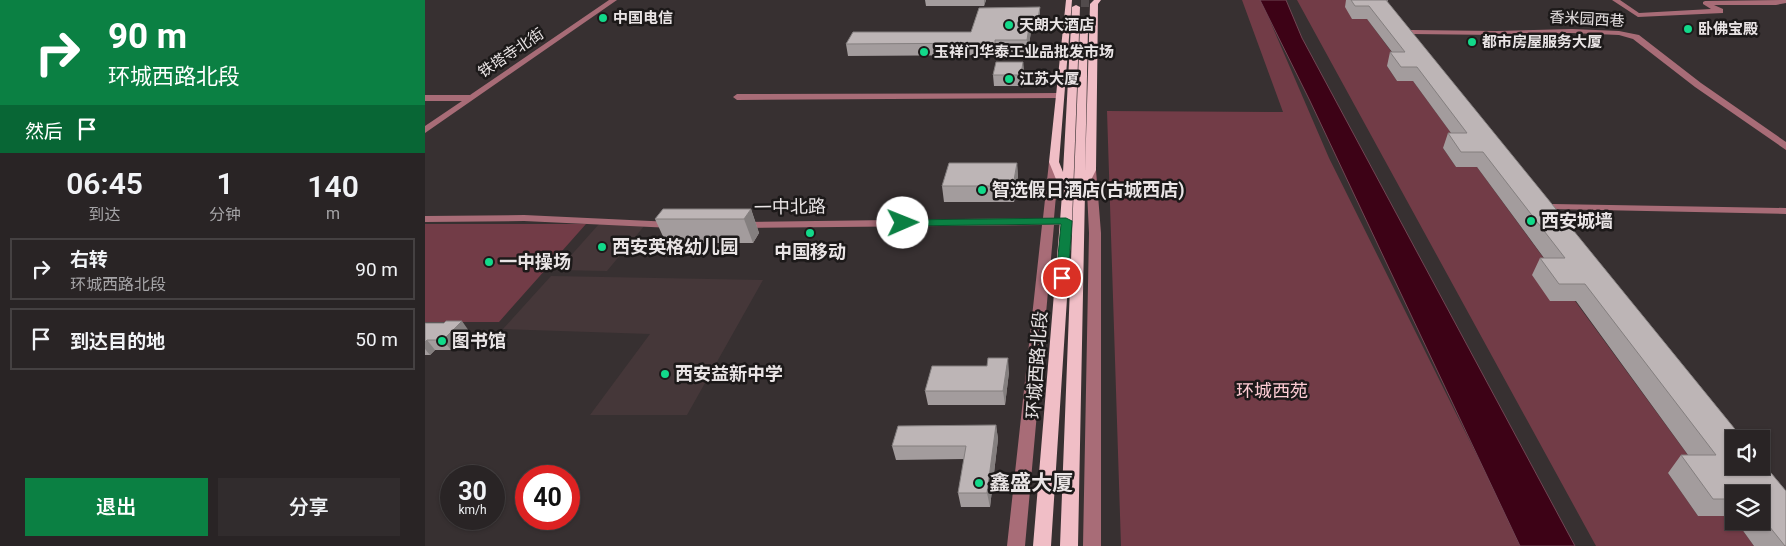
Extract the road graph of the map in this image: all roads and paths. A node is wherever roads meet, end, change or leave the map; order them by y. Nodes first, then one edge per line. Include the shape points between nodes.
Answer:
1 (614, 0) edge
2 (1097, 0) tunnel mouth
3 (1615, 0) edge
4 (1781, 1) edge
5 (1074, 3) edge
6 (1423, 47) edge
7 (1060, 96) junction
8 (737, 97) dead end
9 (425, 98) edge
10 (471, 98) junction
11 (425, 130) edge
12 (1786, 147) edge
13 (1054, 162) junction
14 (1091, 170) junction
15 (1074, 197) junction
16 (1786, 211) edge
17 (425, 219) edge
18 (1048, 221) junction
19 (1066, 221) junction
20 (1565, 223) edge
21 (681, 225) edge
22 (729, 225) edge
23 (1016, 546) edge
24 (1042, 546) edge
25 (1069, 546) edge
26 (1093, 546) edge

1 - 10 street, 铁塔寺北街
2 - 14 main road via 1094,4
3 - 4 street via 1638,15 1720,11 1705,3
5 - 7 main road
5 - 15 main road, 环城西路北段
6 - 12 street, 香米园西巷 via 1408,29 1497,33 1572,31 1636,37
7 - 8 street
7 - 13 main road
9 - 10 street
10 - 11 street, 铁塔寺北街
13 - 15 main road
13 - 18 street
14 - 15 main road
14 - 26 street via 1095,233
15 - 19 main road, 环城西路北段
15 - 25 main road, 环城西路北段
16 - 20 street via 1550,204
17 - 21 street via 524,218
18 - 19 street, 一中北路
18 - 22 street, 一中北路
18 - 23 street
19 - 24 main road, 环城西路北段

